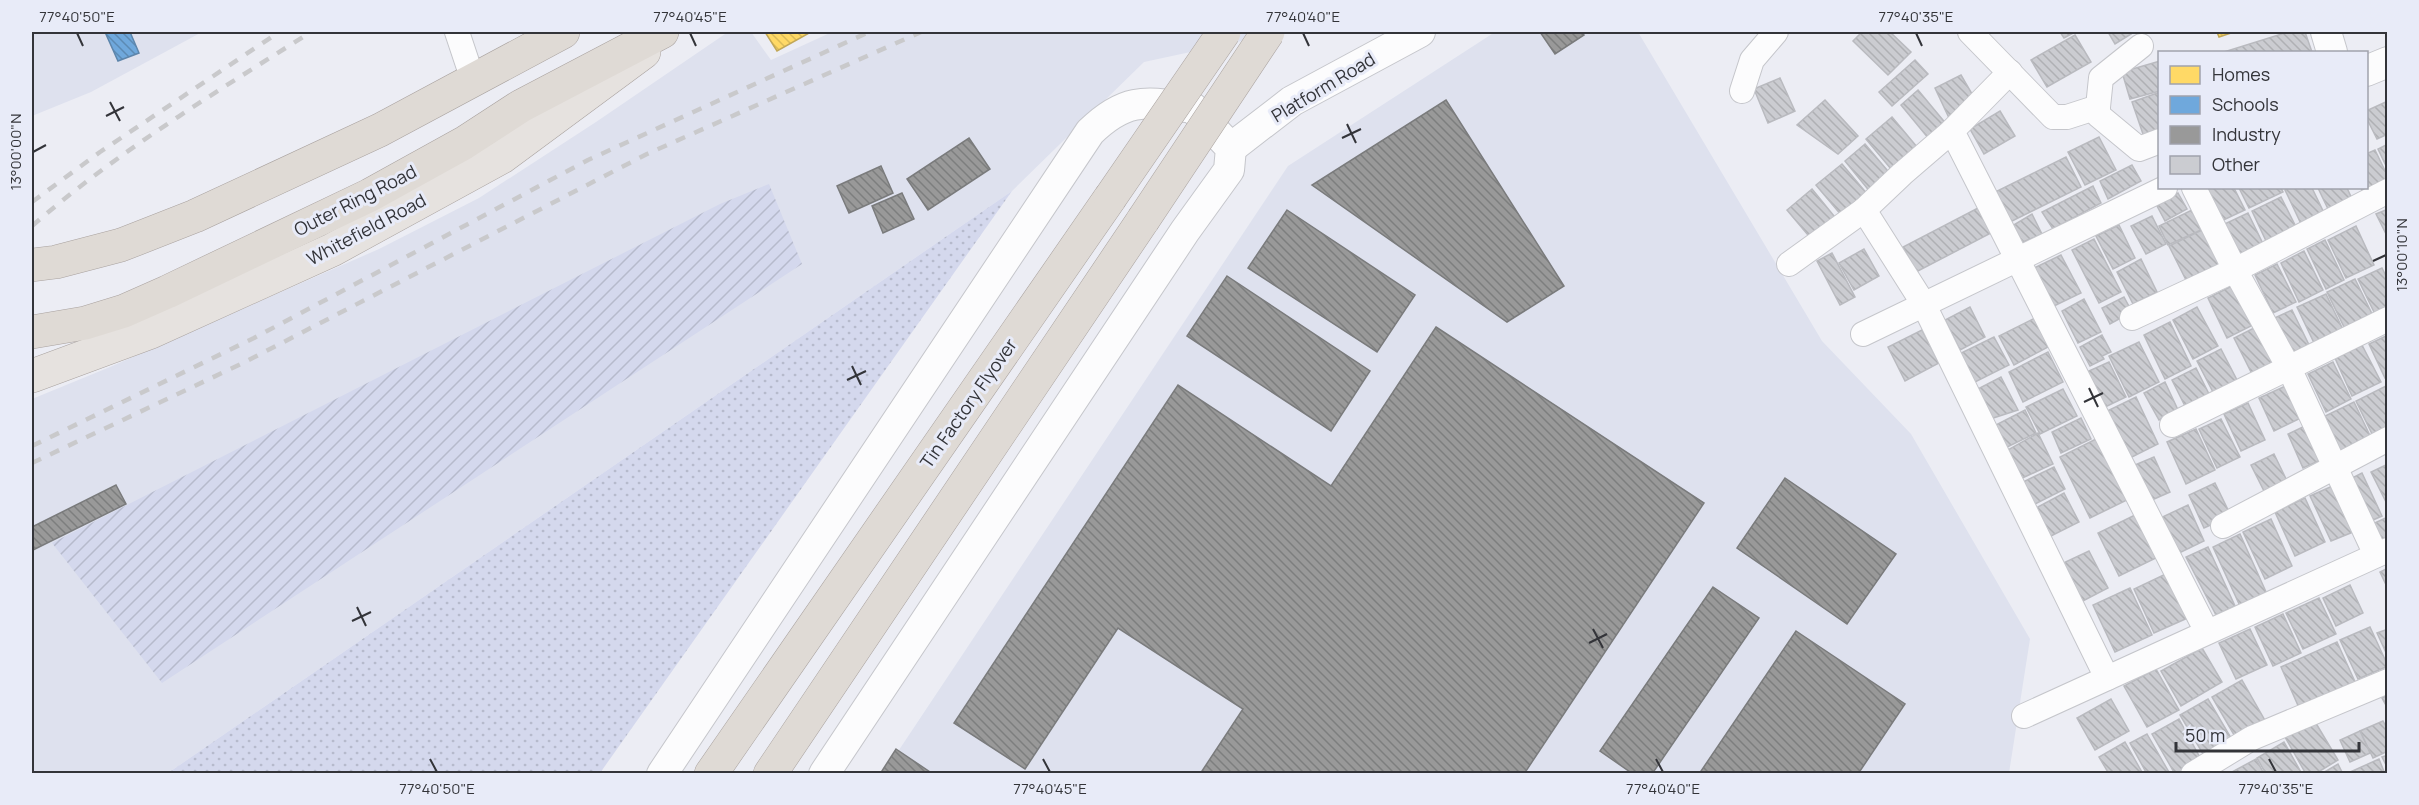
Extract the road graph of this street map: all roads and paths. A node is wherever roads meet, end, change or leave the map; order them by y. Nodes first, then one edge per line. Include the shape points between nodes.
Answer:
1 (457, 32) edge
2 (563, 32) edge
3 (662, 32) edge
4 (672, 32) edge
5 (1224, 32) edge
6 (1268, 32) edge
7 (1420, 32) edge
8 (1776, 32) edge
9 (1970, 32) edge
10 (2326, 32) edge
11 (2141, 46) dead end
12 (2332, 51) edge
13 (2388, 62) edge
14 (2368, 71) edge
15 (2010, 72) junction
16 (473, 80) junction
17 (1742, 92) dead end
18 (2098, 107) junction
19 (1952, 131) junction
20 (2158, 142) edge
21 (1231, 148) junction
22 (2163, 189) edge
23 (2194, 189) edge
24 (2388, 191) edge
25 (1864, 210) junction
26 (2017, 260) junction
27 (1789, 264) dead end
28 (40, 270) edge
29 (2235, 270) junction
30 (1923, 303) junction
31 (2132, 318) dead end
32 (2388, 319) edge
33 (32, 332) edge
34 (1863, 334) dead end
35 (2289, 368) junction
36 (32, 376) edge
37 (2172, 425) dead end
38 (2388, 439) edge
39 (2335, 467) junction
40 (2223, 526) dead end
41 (2382, 553) edge
42 (2208, 632) junction
43 (2107, 678) junction
44 (2388, 681) edge
45 (2024, 716) dead end
46 (662, 774) edge
47 (711, 774) edge
48 (770, 774) edge
49 (824, 774) edge
50 (2193, 774) edge

1 - 16 street
2 - 16 highway
3 - 33 highway, Outer Ring Road via 521,106 370,195 167,292 86,323
4 - 36 main road, Whitefield Road via 502,157 332,250 151,332
5 - 47 highway, Tin Factory Flyover, bridge
6 - 48 highway, bridge
7 - 21 street, Platform Road via 1292,102
8 - 17 street via 1752,60
9 - 15 street
10 - 12 street
11 - 18 street via 2101,78
13 - 14 street
15 - 18 street via 2053,117 2067,117
15 - 19 street
16 - 28 highway via 380,130 195,216 121,245
18 - 20 street via 2098,115 2139,149
19 - 25 street
19 - 26 street
21 - 46 street via 1193,108 1143,102 1119,109 1090,132
21 - 49 street via 1229,170
22 - 26 street
23 - 29 street
24 - 29 street
25 - 27 street
25 - 30 street
26 - 30 street
26 - 42 street
29 - 31 street
29 - 35 street
30 - 34 street
30 - 43 street
32 - 35 street
35 - 37 street
35 - 39 street
38 - 39 street
39 - 40 street
39 - 41 street
41 - 42 street
42 - 43 street
43 - 45 street
44 - 50 street via 2252,738

